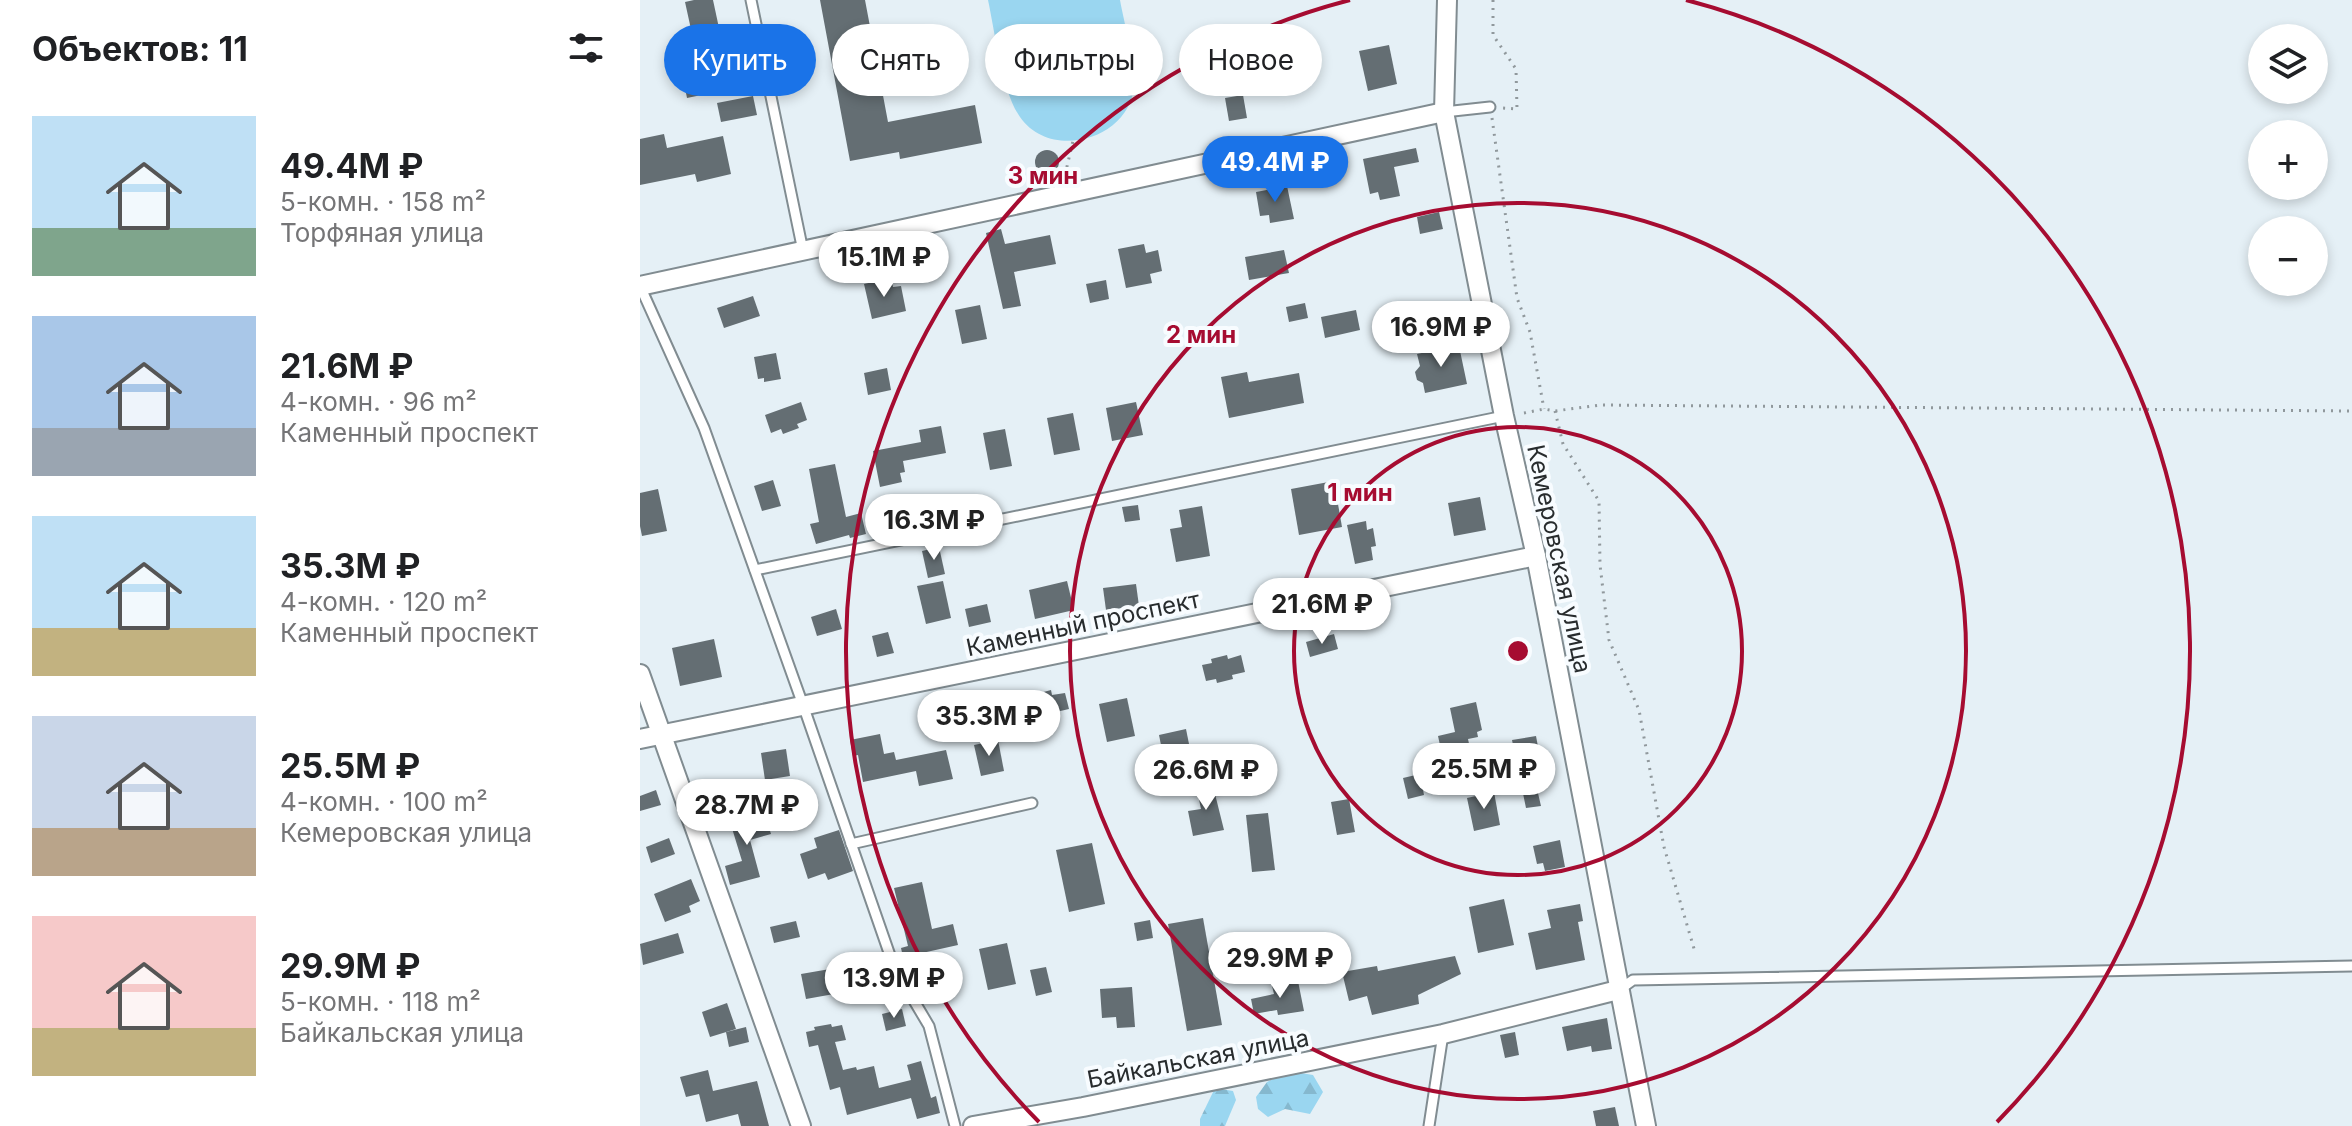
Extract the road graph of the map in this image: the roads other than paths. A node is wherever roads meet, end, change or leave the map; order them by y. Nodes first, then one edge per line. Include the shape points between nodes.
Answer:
1 (751, 0) edge
2 (1447, 0) edge
3 (1490, 107) road end
4 (1444, 112) junction
5 (803, 251) junction
6 (640, 286) edge
7 (1504, 416) junction
8 (1536, 556) junction
9 (755, 570) junction
10 (640, 674) edge
11 (803, 705) junction
12 (662, 735) junction
13 (640, 739) edge
14 (1032, 803) dead end
15 (851, 844) junction
16 (2352, 966) edge
17 (1618, 990) junction
18 (1443, 1034) junction
19 (801, 1126) edge
20 (955, 1126) edge
21 (973, 1126) edge
22 (1429, 1126) edge
23 (1646, 1126) edge

1 - 5 lane
2 - 4 street, Кемеровская улица
3 - 4 lane
4 - 5 street
4 - 7 street, Кемеровская улица
5 - 6 street
6 - 9 lane via 704,428
7 - 8 street, Кемеровская улица
7 - 9 lane
8 - 11 street, Каменный проспект
8 - 17 street, Кемеровская улица
9 - 11 lane
10 - 12 street
11 - 12 street, Каменный проспект
11 - 15 lane
12 - 13 street, Каменный проспект
12 - 19 street
14 - 15 lane
15 - 20 lane via 894,967 929,1026
16 - 17 lane via 1633,980
17 - 18 street, Байкальская улица
17 - 23 street, Кемеровская улица
18 - 21 street, Байкальская улица
18 - 22 lane

